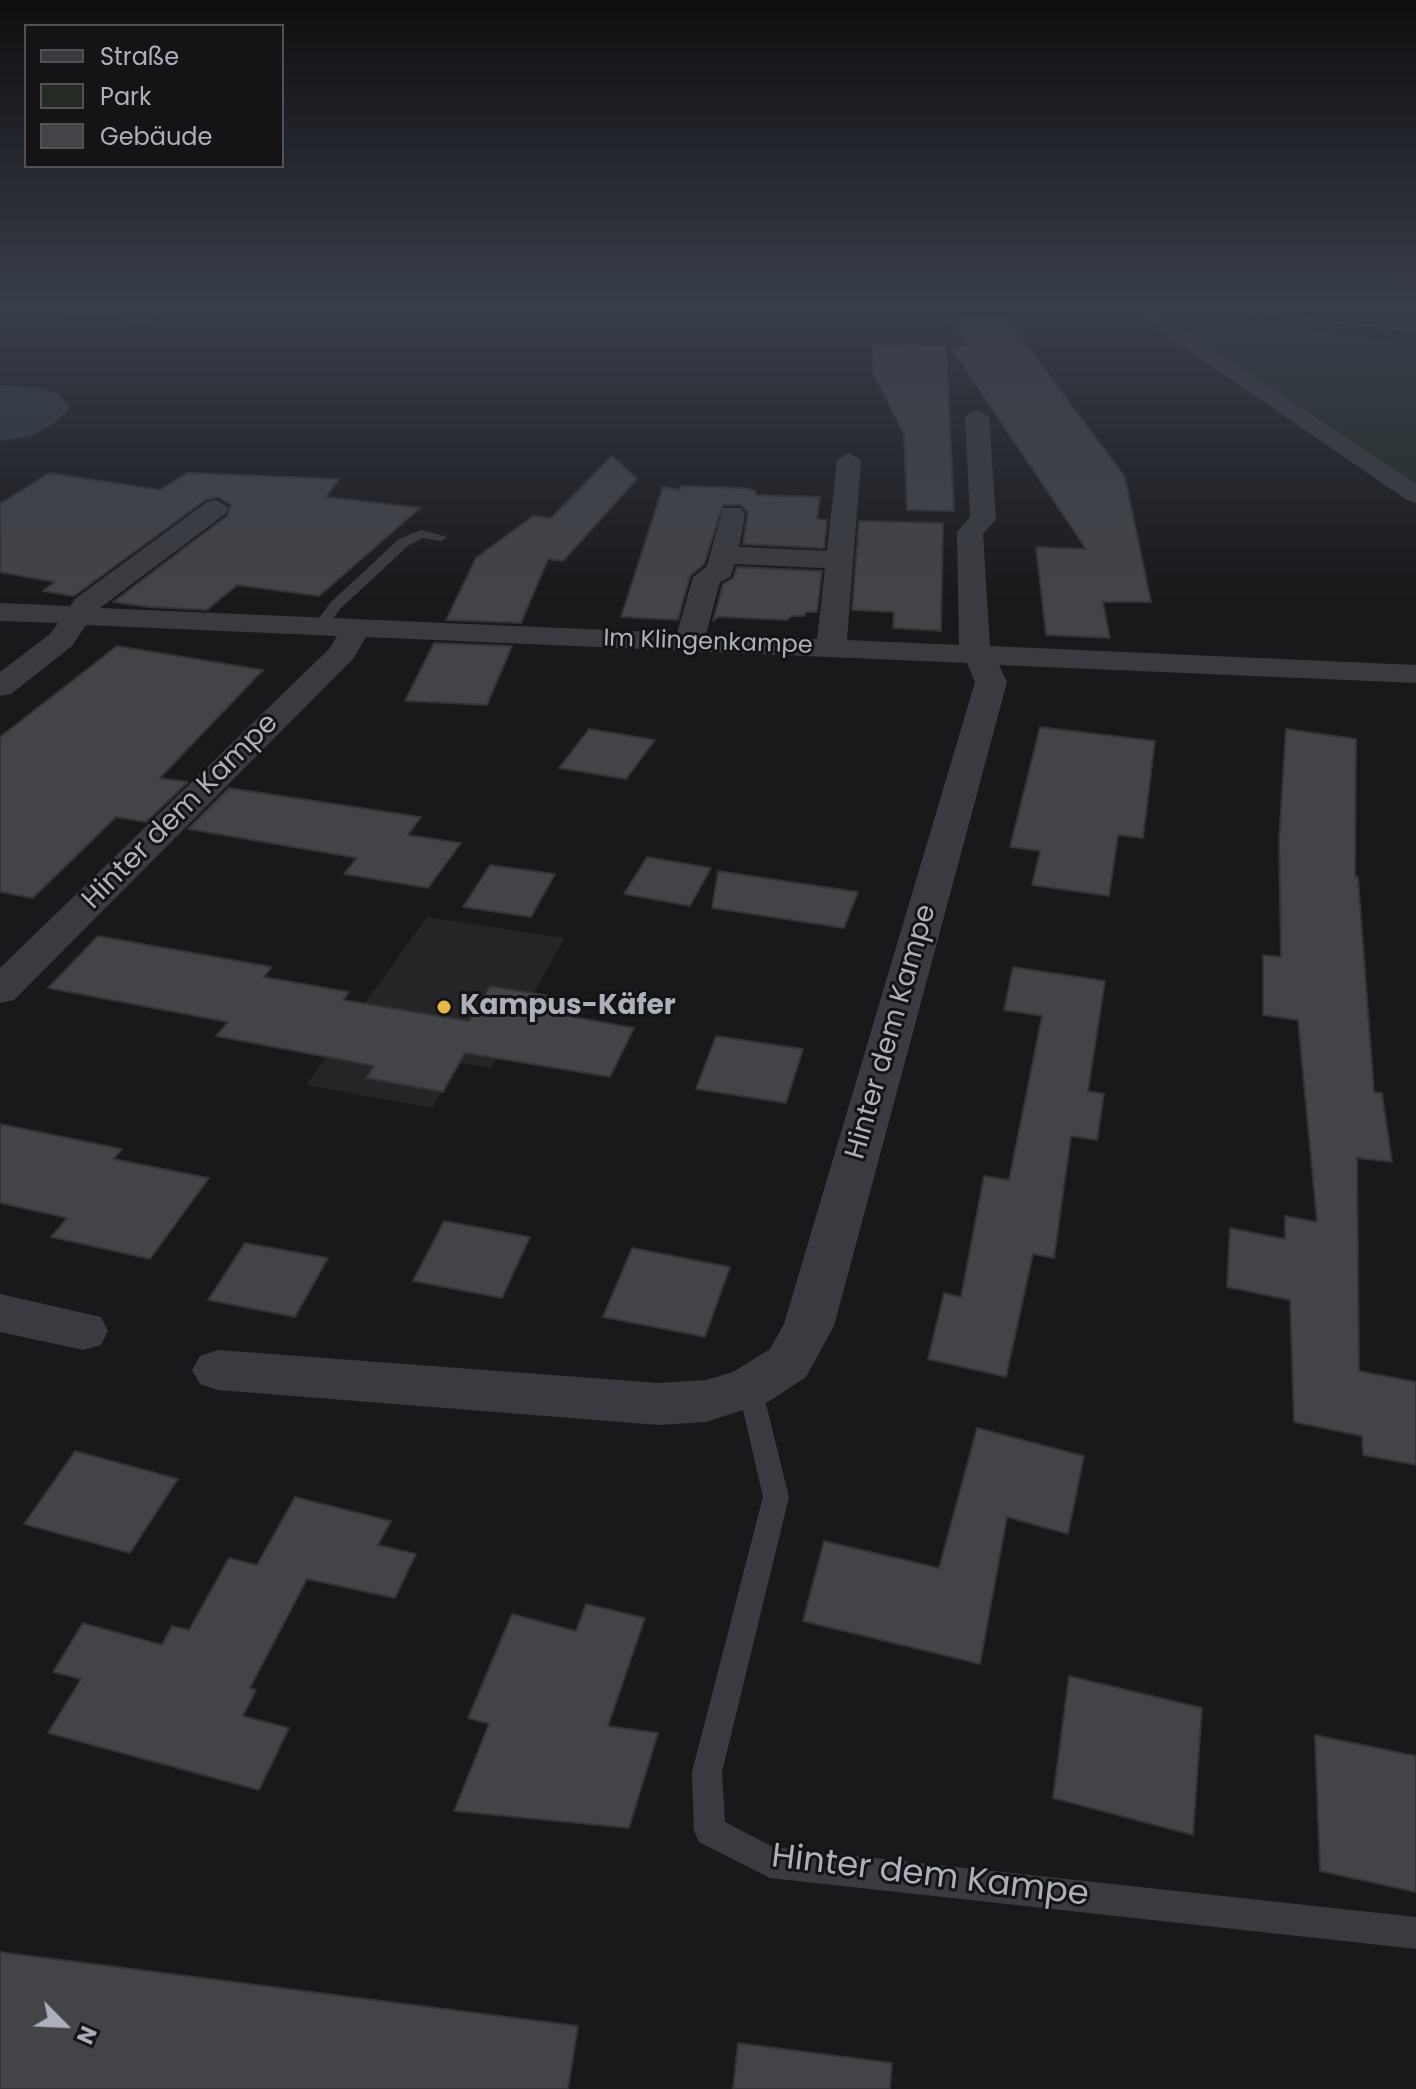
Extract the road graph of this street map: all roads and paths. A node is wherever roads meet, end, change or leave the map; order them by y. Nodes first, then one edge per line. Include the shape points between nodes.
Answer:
1 (1284, 406) edge
2 (977, 417) dead end
3 (849, 460) dead end
4 (1416, 495) edge
5 (216, 508) dead end
6 (732, 514) dead end
7 (441, 537) dead end
8 (723, 555) junction
9 (839, 560) junction
10 (0, 612) edge
11 (79, 616) junction
12 (319, 627) junction
13 (356, 628) junction
14 (689, 642) junction
15 (831, 648) junction
16 (979, 655) junction
17 (1416, 674) edge
18 (0, 687) edge
19 (0, 991) edge
20 (0, 1313) edge
21 (83, 1331) dead end
22 (218, 1370) dead end
23 (750, 1388) junction
24 (1416, 1933) edge

1 - 4 street
2 - 16 street, Hinter dem Kampe via 983,519 970,532 973,642
3 - 9 street
5 - 11 street via 86,604
6 - 8 street
7 - 12 lane via 421,534 404,542
8 - 9 street
8 - 14 street via 720,571 707,577 699,595
9 - 15 street
10 - 11 street, Im Klingenkampe
11 - 12 street, Im Klingenkampe
11 - 18 street via 61,640
12 - 13 street, Im Klingenkampe
13 - 14 street, Im Klingenkampe
13 - 19 street, Hinter dem Kampe via 342,653
14 - 15 street, Im Klingenkampe
15 - 16 street, Im Klingenkampe
16 - 17 street, Im Klingenkampe
16 - 23 street, Hinter dem Kampe via 991,682 809,1326 788,1363
20 - 21 street
22 - 23 street, Hinter dem Kampe via 659,1404 706,1401
23 - 24 lane, Hinter dem Kampe via 776,1497 707,1772 710,1831 770,1862

